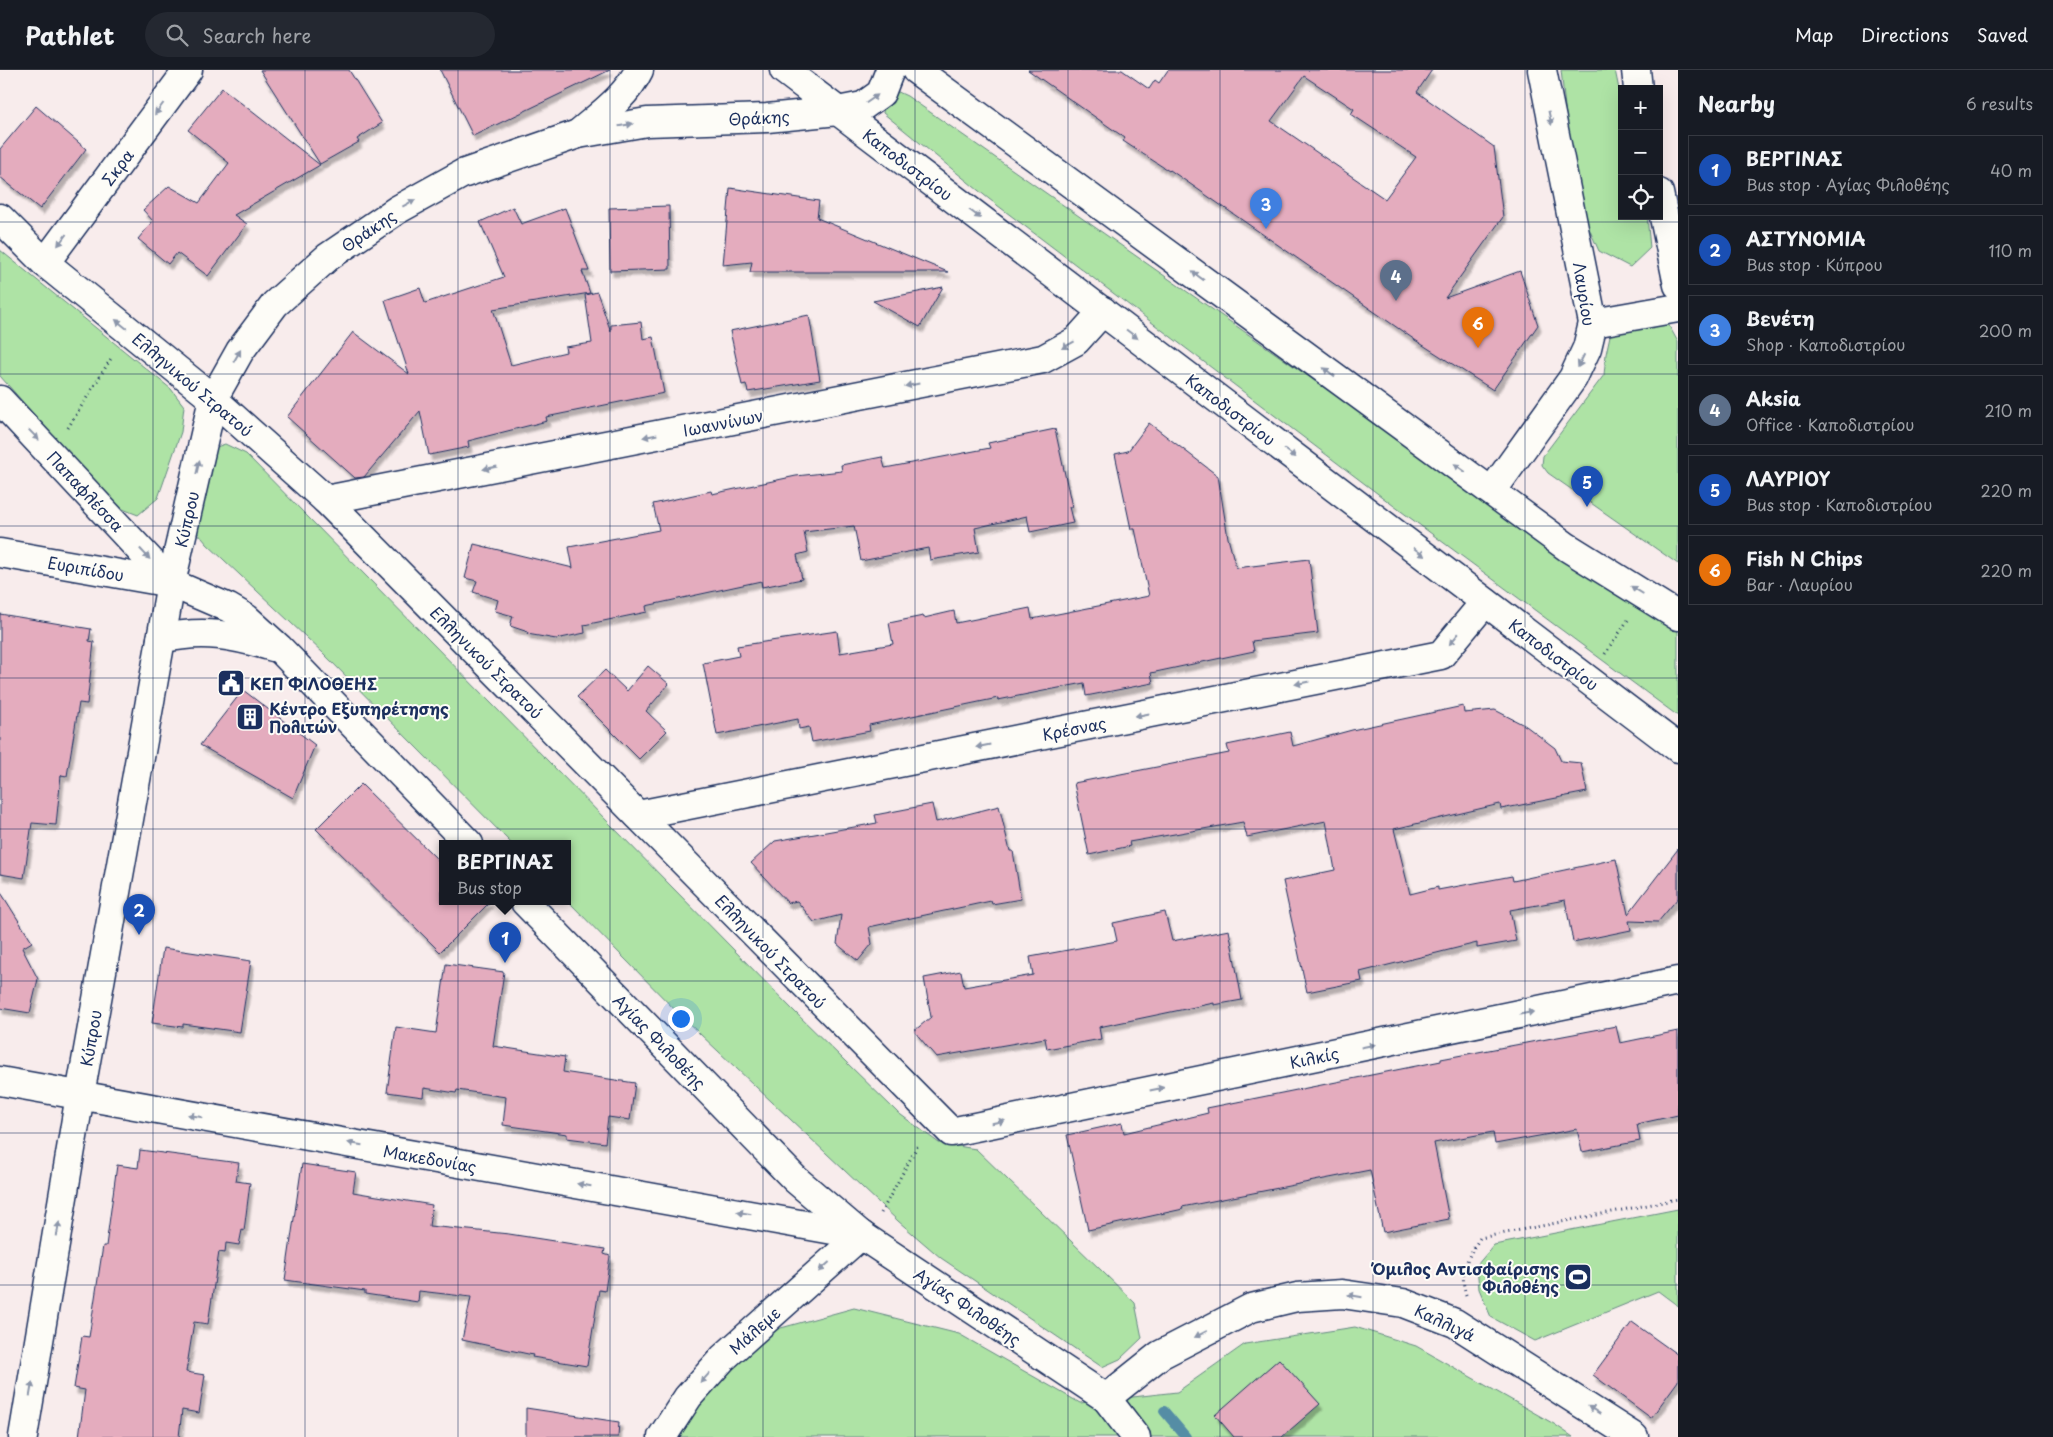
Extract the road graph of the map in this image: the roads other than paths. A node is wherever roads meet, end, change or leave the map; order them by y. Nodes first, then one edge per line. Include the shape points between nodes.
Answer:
1 (188, 70) edge
2 (639, 70) edge
3 (784, 70) edge
4 (890, 70) edge
5 (916, 70) edge
6 (1636, 70) edge
7 (1536, 75) edge
8 (1638, 85) edge
9 (838, 111) junction
10 (578, 134) junction
11 (1663, 212) edge
12 (0, 218) edge
13 (45, 263) junction
14 (1678, 285) edge
15 (1678, 308) edge
16 (1103, 311) junction
17 (1593, 323) junction
18 (213, 399) junction
19 (0, 400) edge
20 (1492, 491) junction
21 (326, 500) junction
22 (0, 553) edge
23 (172, 583) junction
24 (1485, 602) junction
25 (1678, 616) edge
26 (161, 639) junction
27 (279, 648) junction
28 (1678, 748) edge
29 (638, 815) junction
30 (465, 840) edge
31 (528, 905) edge
32 (1678, 981) edge
33 (0, 1081) edge
34 (80, 1095) junction
35 (951, 1132) joint
36 (795, 1179) junction
37 (781, 1220) junction
38 (861, 1235) junction
39 (1106, 1398) junction
40 (23, 1437) edge
41 (662, 1437) edge
42 (1136, 1437) edge
43 (1634, 1437) edge

1 -> 13 street, Σκρα
2 - 10 street, Θράκης via 623,96
3 - 9 street, Καποδιστρίου
9 -> 4 street, Θράκης via 863,106 881,93
20 -> 5 street
6 - 8 street
7 -> 17 street, Λαυρίου
10 -> 9 street, Θράκης via 647,122 767,118
9 -> 16 street, Καποδιστρίου
18 -> 10 street, Θράκης via 240,350 276,304 328,257 396,210 462,174
11 - 14 street
12 - 13 street, Ελληνικού Στρατού
18 -> 13 street, Ελληνικού Στρατού
15 - 17 street
16 -> 21 street, Ιωαννίνων via 1076,341 1043,359
16 -> 24 street, Καποδιστρίου
17 -> 20 street, Λαυρίου via 1587,348 1573,378
18 - 21 street, Ελληνικού Στρατού
23 -> 18 street, Κύπρου
19 -> 23 street, Παπαφλέσσα
25 -> 20 street via 1568,547
21 - 29 street, Ελληνικού Στρατού
22 - 23 street, Ευριπίδου
23 - 26 street, Κύπρου
23 - 27 street via 246,618
24 - 28 street, Καποδιστρίου
24 -> 29 street, Κρέσνας via 1440,655
26 - 27 street via 217,633
26 - 34 street, Κύπρου
27 - 30 street
29 - 35 street, Ελληνικού Στρατού
31 - 36 street, Αγίας Φιλοθέης
35 -> 32 street, Κιλκίς
33 - 34 street, Μακεδονίας
37 -> 34 street, Μακεδονίας
40 -> 34 street, Κύπρου
36 - 37 street via 795,1214
36 - 38 street, Αγίας Φιλοθέης
37 - 38 street, Μακεδονίας
38 - 39 street, Αγίας Φιλοθέης
38 -> 41 street, Μάλεμε via 723,1358 688,1397
39 - 42 street, Αγίας Φιλοθέης
43 -> 39 street, Καλλιγά via 1455,1323 1403,1303 1342,1294 1297,1297 1251,1308 1160,1355

